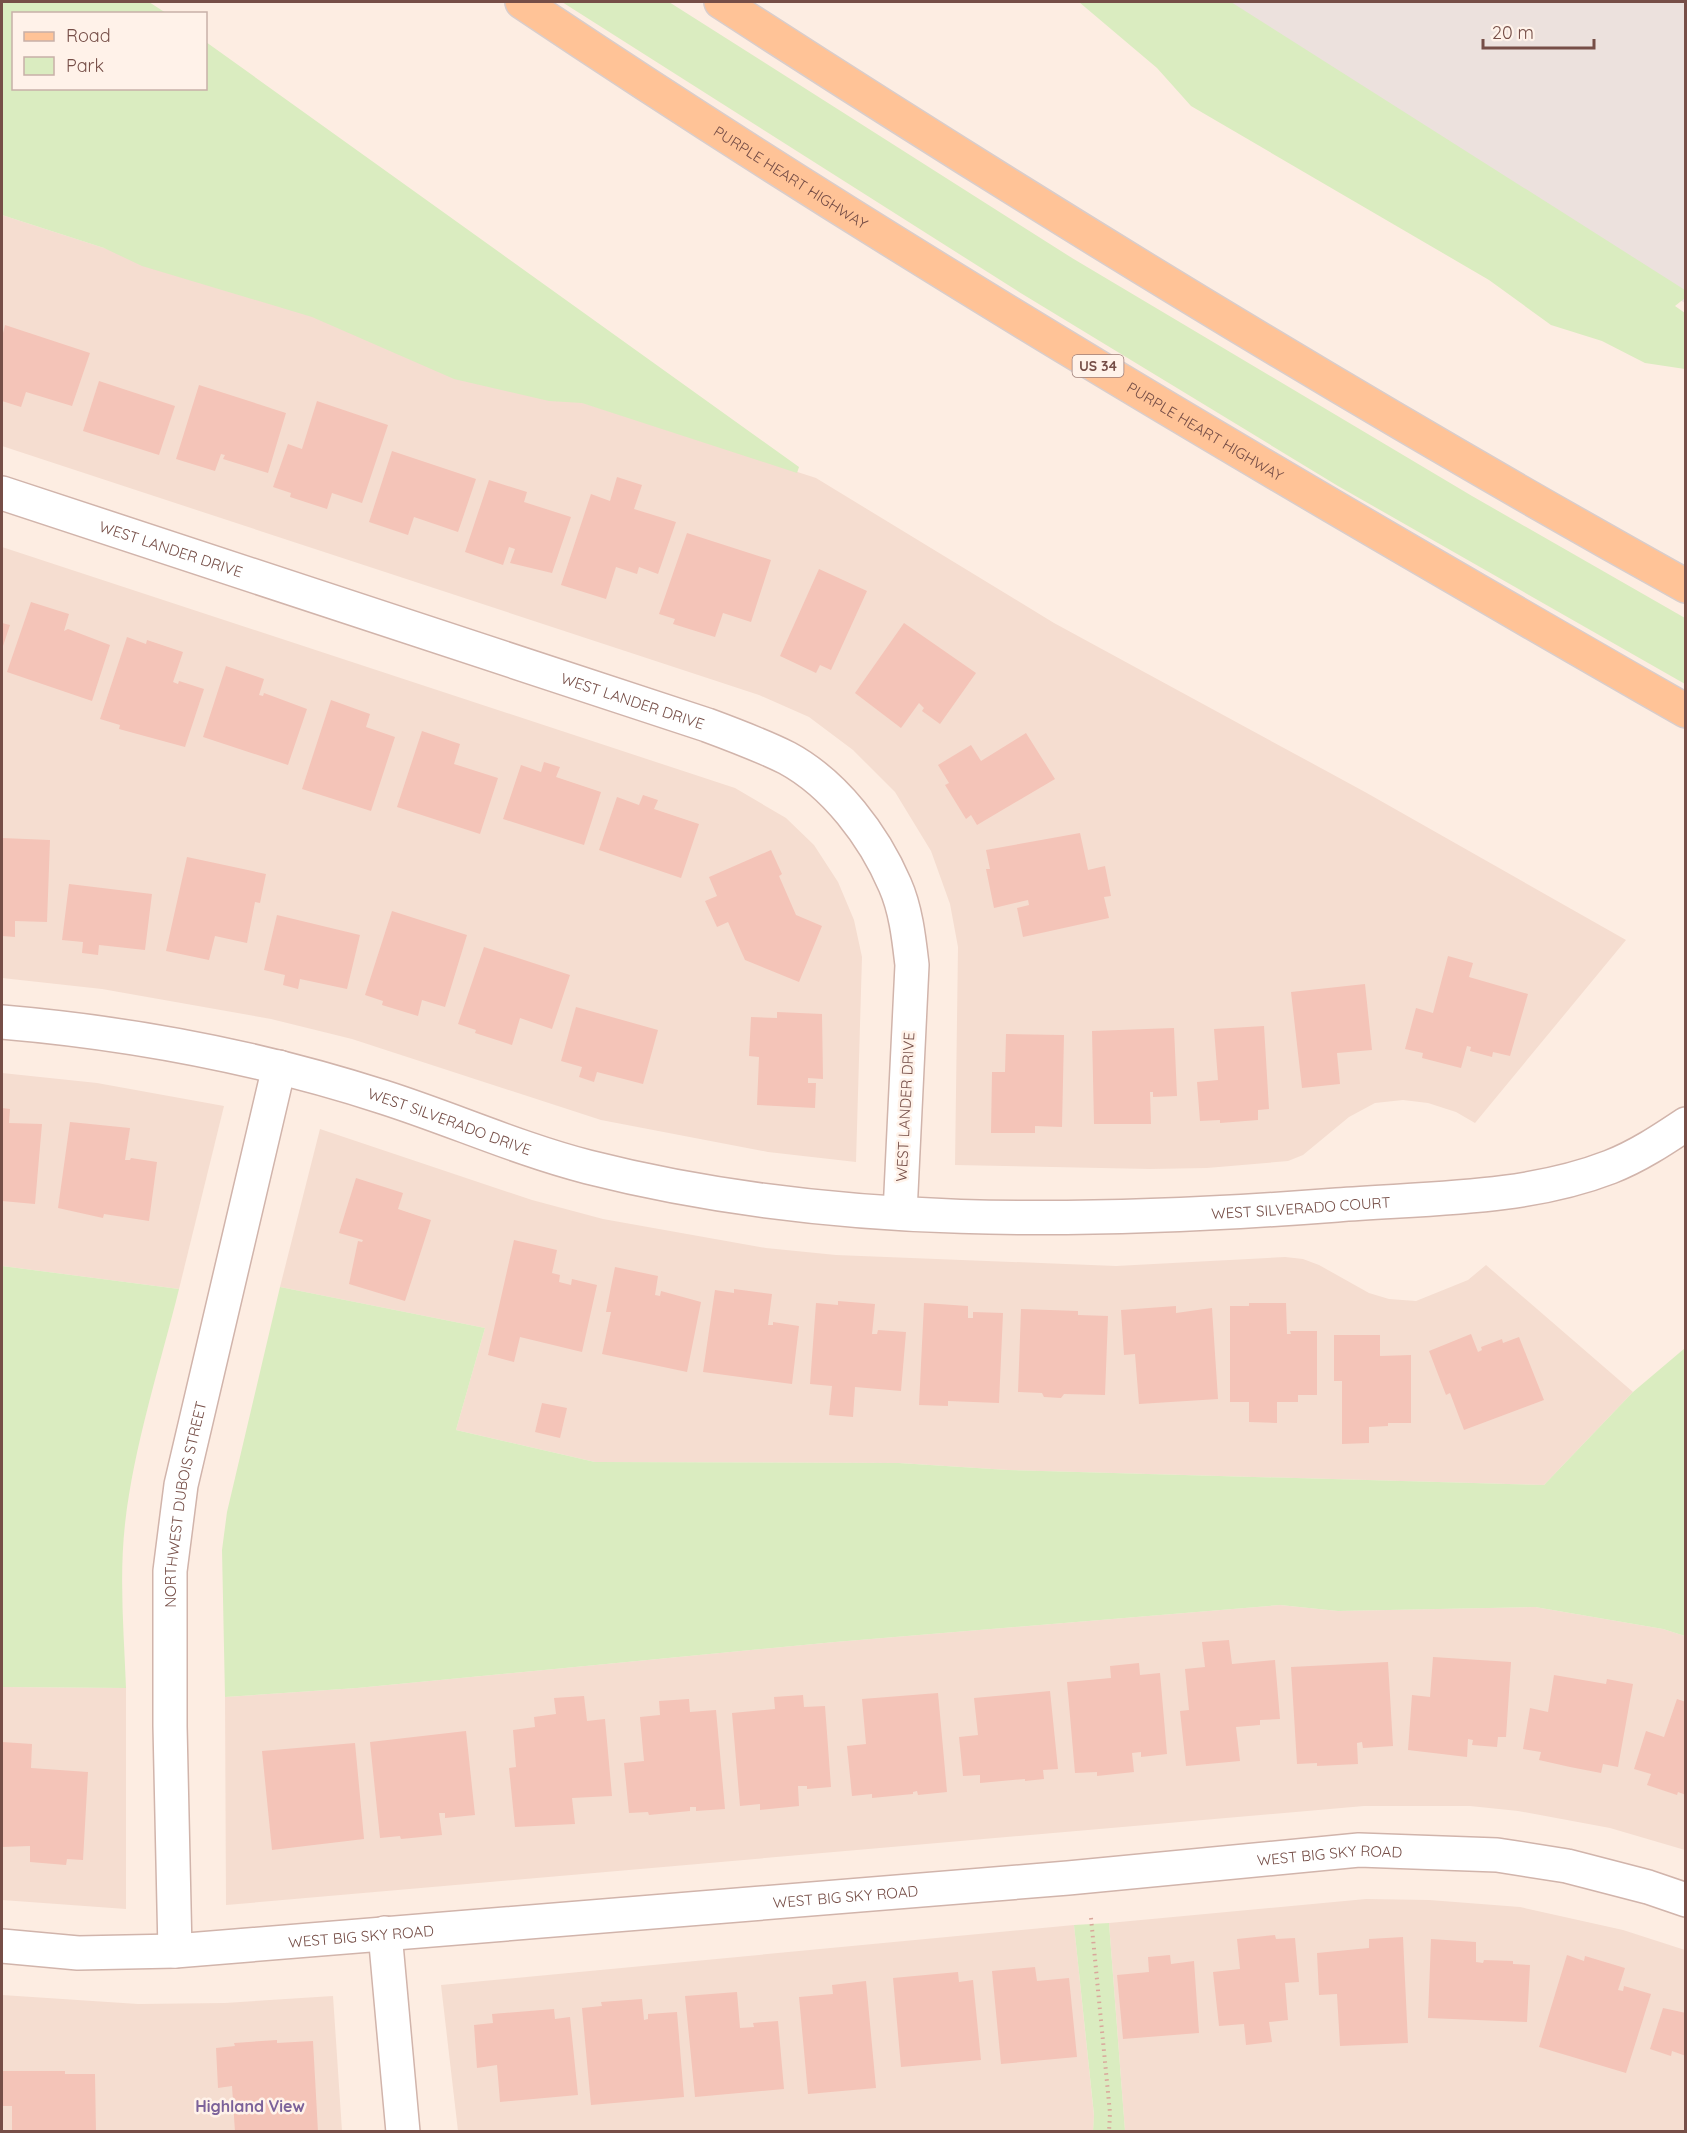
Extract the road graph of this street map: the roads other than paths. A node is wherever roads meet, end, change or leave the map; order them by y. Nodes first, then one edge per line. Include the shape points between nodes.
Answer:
1 (522, 2) edge
2 (721, 2) edge
3 (2, 493) edge
4 (1686, 586) edge
5 (1686, 711) edge
6 (2, 1022) edge
7 (279, 1067) junction
8 (1686, 1124) edge
9 (900, 1213) junction
10 (1686, 1900) edge
11 (385, 1933) junction
12 (2, 1946) edge
13 (175, 1951) junction
14 (403, 2132) edge

1 - 5 main road, PURPLE HEART HIGHWAY / US 34 via 968,287 1348,518
2 - 4 main road via 1248,332
3 - 9 street, WEST LANDER DRIVE via 707,725 789,759 817,779 849,811 881,858 896,886 909,938 912,965
6 - 7 street, WEST SILVERADO DRIVE via 131,1036
7 - 9 street, WEST SILVERADO DRIVE via 386,1098 596,1169 761,1201
7 - 13 street, NORTHWEST DUBOIS STREET via 181,1485 170,1571
8 - 9 street, WEST SILVERADO COURT via 1650,1148 1610,1167 1526,1189 1183,1216
10 - 11 street, WEST BIG SKY ROAD via 1567,1866 1497,1855 1359,1850 1068,1878
11 - 13 street, WEST BIG SKY ROAD
11 - 14 street
12 - 13 street, WEST BIG SKY ROAD via 78,1953

